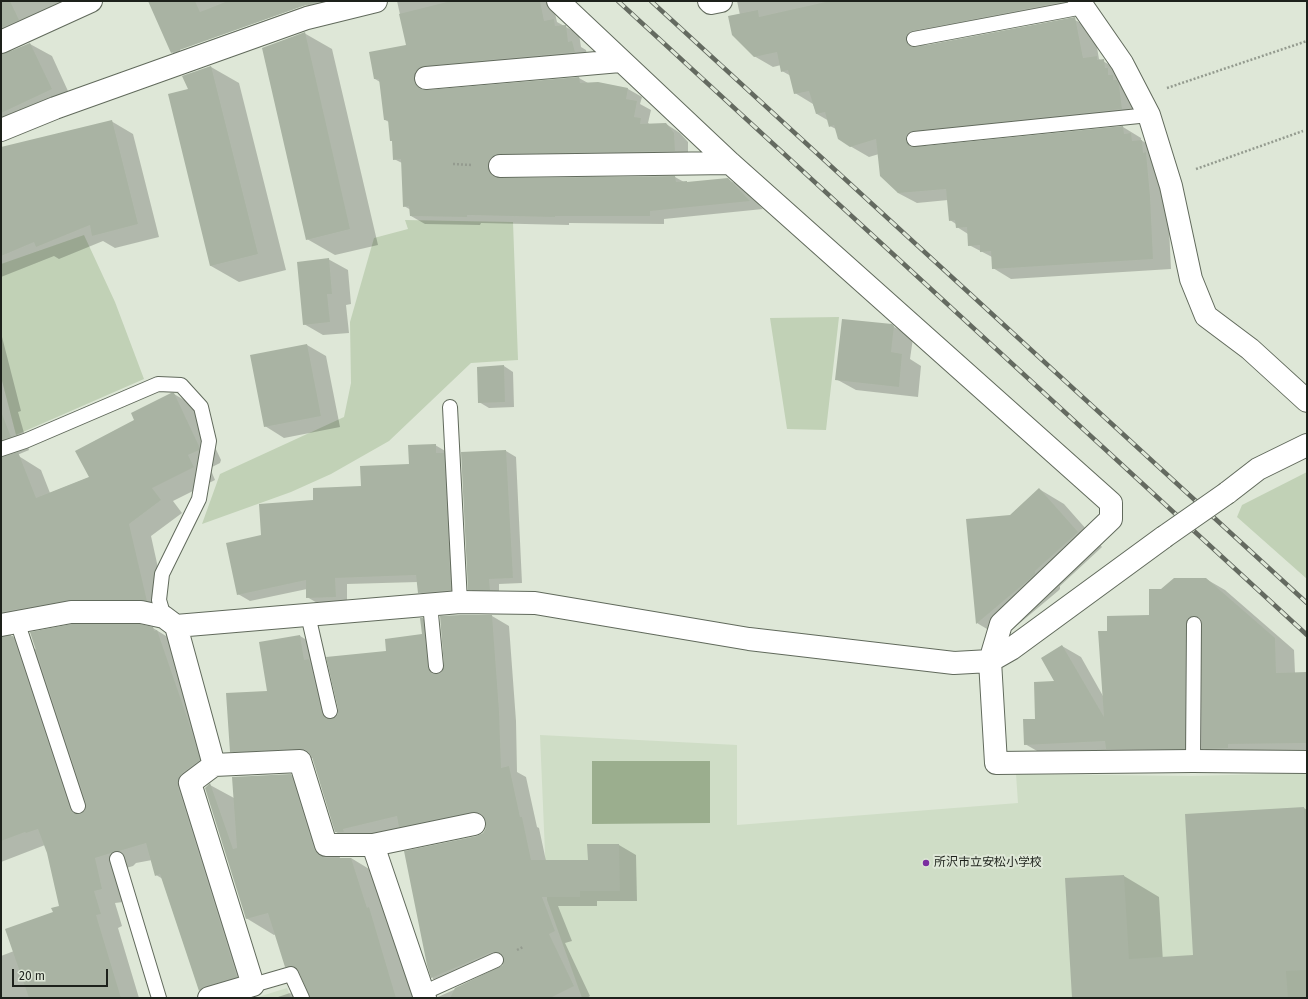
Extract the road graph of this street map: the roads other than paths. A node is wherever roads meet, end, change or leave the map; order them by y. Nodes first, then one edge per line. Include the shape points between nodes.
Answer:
1 (91, 1) edge
2 (376, 1) edge
3 (558, 1) edge
4 (709, 1) edge
5 (721, 1) edge
6 (1081, 4) edge
7 (302, 9) edge
8 (914, 39) dead end
9 (1, 42) edge
10 (620, 60) junction
11 (426, 78) dead end
12 (1144, 106) junction
13 (1, 130) edge
14 (914, 139) dead end
15 (730, 163) junction
16 (500, 166) dead end
17 (1307, 401) edge
18 (450, 407) dead end
19 (1307, 445) edge
20 (1, 449) edge
21 (460, 602) junction
22 (430, 604) junction
23 (308, 615) junction
24 (170, 621) junction
25 (9, 623) edge
26 (1194, 624) dead end
27 (990, 661) junction
28 (436, 666) dead end
29 (330, 711) dead end
30 (1193, 761) junction
31 (1307, 762) edge
32 (214, 765) junction
33 (78, 806) dead end
34 (474, 824) dead end
35 (373, 845) junction
36 (117, 860) dead end
37 (496, 960) dead end
38 (253, 985) junction
39 (424, 995) edge
40 (159, 998) edge
41 (209, 998) edge
42 (302, 998) edge

1 - 9 street
2 - 7 street
3 - 10 street
4 - 5 street
6 - 8 lane
6 - 12 street via 1122,63
7 - 13 street
10 - 11 street
10 - 15 street
12 - 14 lane
12 - 17 street via 1169,179 1191,279 1206,316 1250,348
15 - 16 street
15 - 27 street via 1111,503 1111,519 1001,624
18 - 21 lane
19 - 27 street, bridge via 1258,469 1011,649
20 - 24 lane via 158,384 182,385 201,407 209,441 199,499 162,574 159,600
21 - 22 street
21 - 27 street via 535,603 749,639 954,663
22 - 23 street
22 - 28 lane
23 - 24 street
23 - 29 lane
24 - 25 street via 141,612 71,612
24 - 32 street
25 - 33 lane
26 - 30 lane
27 - 30 street via 996,763
30 - 31 street
32 - 35 street via 300,761 326,845
32 - 38 street via 190,783
34 - 35 street
35 - 39 street
36 - 40 lane
37 - 39 lane
38 - 41 street
38 - 42 lane via 291,974

